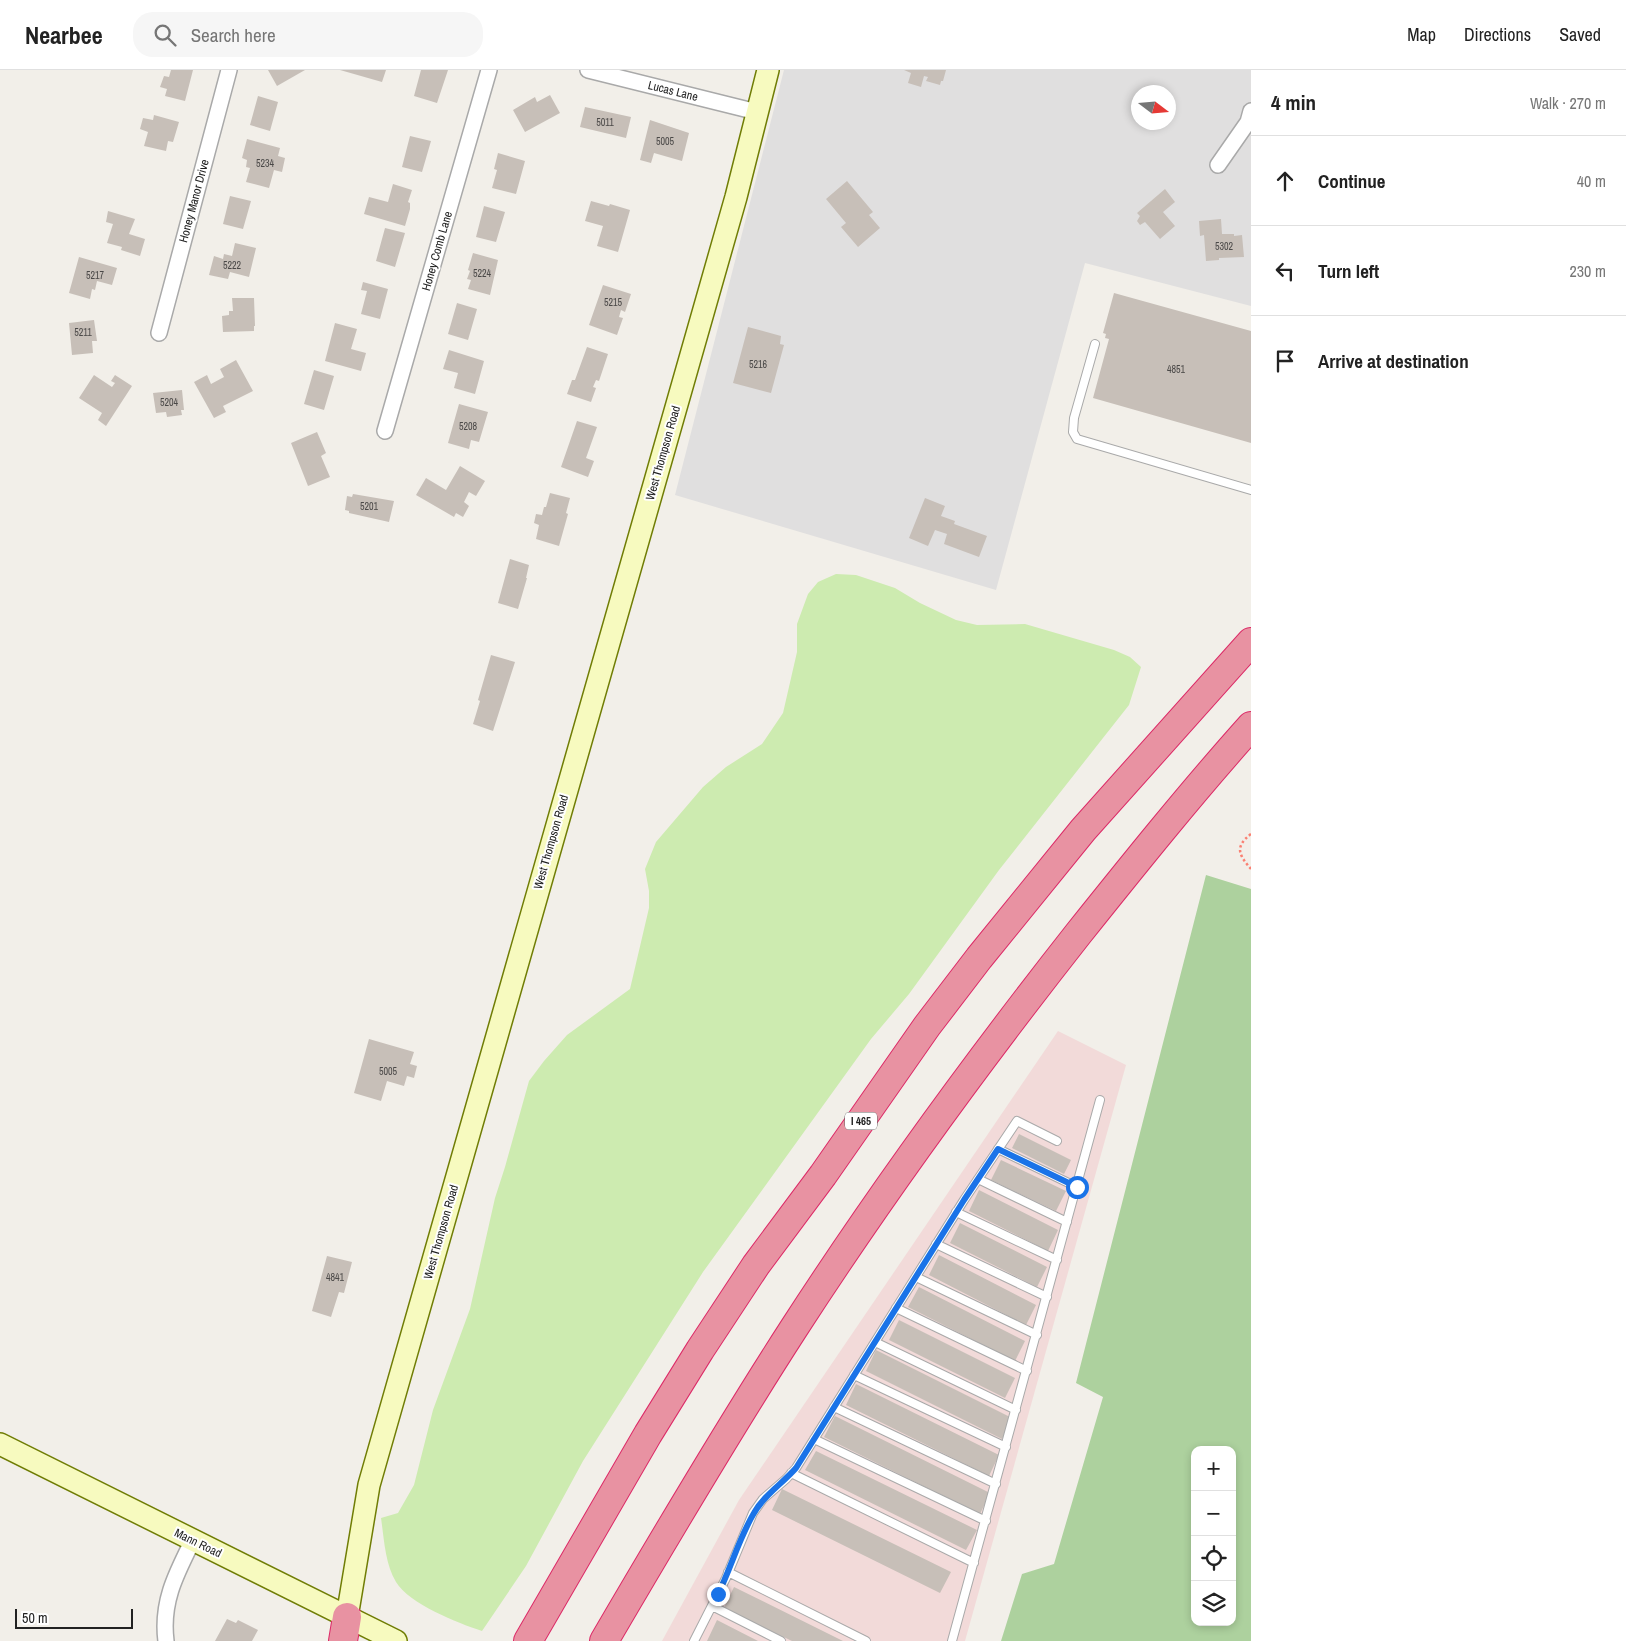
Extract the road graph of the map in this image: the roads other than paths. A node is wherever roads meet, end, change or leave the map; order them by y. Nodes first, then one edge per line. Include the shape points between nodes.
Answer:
1 (229, 70) edge
2 (488, 70) edge
3 (588, 70) edge
4 (768, 70) edge
5 (1251, 111) edge
6 (757, 112) junction
7 (1218, 165) dead end
8 (159, 333) dead end
9 (1095, 344) dead end
10 (385, 431) dead end
11 (1251, 490) edge
12 (1251, 642) edge
13 (1251, 726) edge
14 (1100, 1100) dead end
15 (1057, 1141) dead end
16 (998, 1149) junction
17 (978, 1179) junction
18 (1077, 1187) junction
19 (956, 1212) junction
20 (1067, 1222) junction
21 (936, 1244) junction
22 (1057, 1260) junction
23 (916, 1277) junction
24 (1047, 1297) junction
25 (896, 1308) junction
26 (1036, 1335) junction
27 (875, 1342) junction
28 (1027, 1371) junction
29 (854, 1375) junction
30 (834, 1406) junction
31 (1016, 1410) junction
32 (814, 1439) junction
33 (0, 1444) edge
34 (1006, 1447) junction
35 (791, 1473) junction
36 (996, 1484) junction
37 (986, 1521) junction
38 (192, 1540) junction
39 (974, 1563) junction
40 (728, 1572) junction
41 (712, 1606) junction
42 (345, 1629) edge
43 (166, 1641) edge
44 (396, 1641) edge
45 (528, 1641) edge
46 (604, 1641) edge
47 (694, 1641) edge
48 (781, 1641) edge
49 (866, 1641) edge
50 (952, 1641) edge

1 - 8 street, Honey Manor Drive
2 - 10 street, Honey Comb Lane
3 - 6 street, Lucas Lane
4 - 6 main road, West Thompson Road
5 - 7 street via 1248,122
6 - 42 main road, West Thompson Road via 736,197 369,1485
9 - 11 lane via 1074,418 1073,432 1077,439
12 - 45 highway, I 465 via 1084,830 927,1026 756,1265 705,1342
13 - 46 highway via 1066,950 904,1166 800,1320 695,1486
14 - 18 lane
15 - 16 lane via 1017,1121
16 - 17 lane
16 - 18 lane
17 - 19 lane
17 - 20 lane
18 - 20 lane
19 - 21 lane
19 - 22 lane
20 - 22 lane
21 - 23 lane
21 - 24 lane
22 - 24 lane
23 - 25 lane
23 - 26 lane
24 - 26 lane
25 - 27 lane
25 - 28 lane
26 - 28 lane
27 - 29 lane
27 - 31 lane
28 - 31 lane
29 - 30 lane
29 - 34 lane
30 - 32 lane
30 - 36 lane
31 - 34 lane
32 - 35 lane
32 - 37 lane
33 - 38 main road, Mann Road
34 - 36 lane
35 - 39 lane
35 - 40 lane via 753,1513
36 - 37 lane
37 - 39 lane
38 - 42 main road, Mann Road
38 - 43 street via 167,1602
39 - 50 lane
40 - 41 lane
40 - 49 lane
41 - 47 lane
41 - 48 lane
42 - 44 main road, Mann Road

